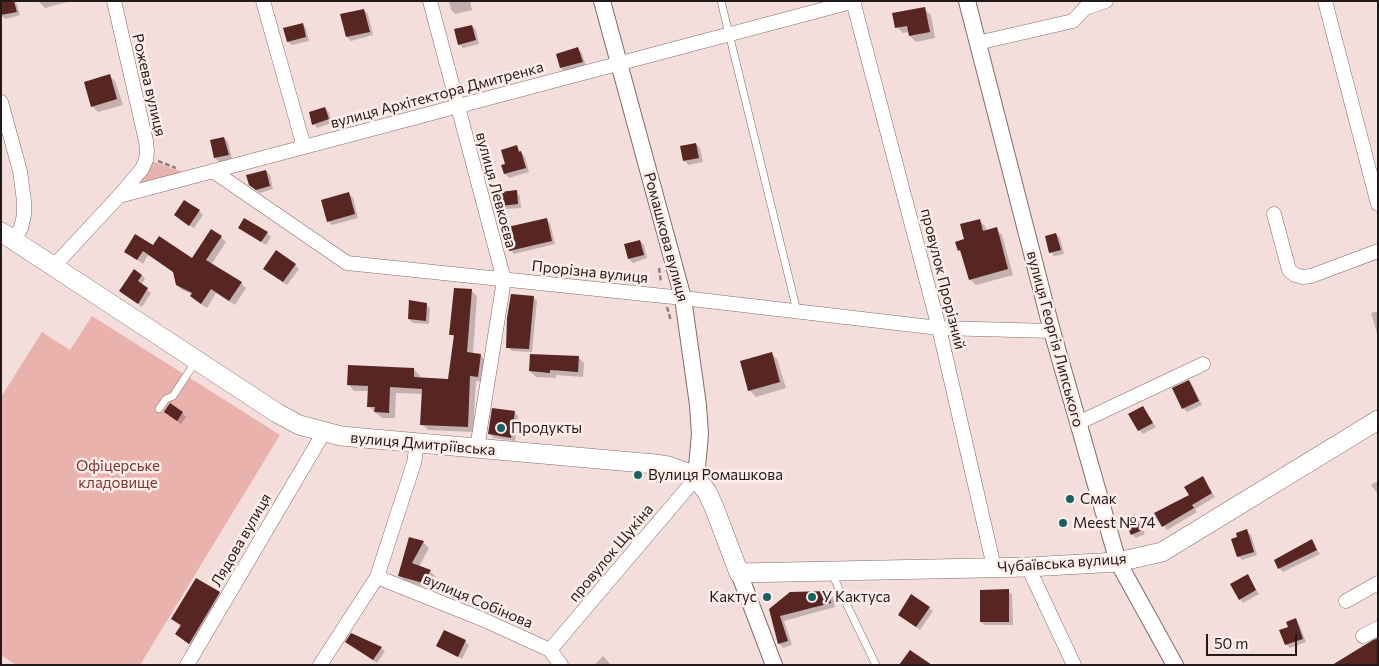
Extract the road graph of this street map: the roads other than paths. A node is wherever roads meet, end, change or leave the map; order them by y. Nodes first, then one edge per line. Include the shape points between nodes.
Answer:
1 (114, 1) edge
2 (263, 1) edge
3 (430, 1) edge
4 (602, 1) edge
5 (720, 1) edge
6 (854, 1) edge
7 (967, 1) edge
8 (1106, 1) edge
9 (1325, 1) edge
10 (728, 35) junction
11 (978, 43) junction
12 (618, 64) junction
13 (1, 102) edge
14 (457, 107) junction
15 (304, 147) junction
16 (213, 171) junction
17 (119, 196) junction
18 (1378, 204) edge
19 (1274, 214) dead end
20 (7, 236) edge
21 (1378, 251) edge
22 (54, 266) junction
23 (504, 280) junction
24 (683, 298) junction
25 (797, 311) junction
26 (939, 328) junction
27 (1052, 331) junction
28 (196, 360) junction
29 (1203, 364) dead end
30 (159, 409) dead end
31 (1378, 420) edge
32 (1078, 423) junction
33 (324, 432) junction
34 (417, 443) junction
35 (477, 448) junction
36 (696, 478) junction
37 (1118, 562) junction
38 (994, 567) junction
39 (1028, 567) junction
40 (831, 571) junction
41 (739, 574) junction
42 (376, 577) junction
43 (1378, 583) edge
44 (1346, 601) dead end
45 (1378, 628) edge
46 (1363, 636) dead end
47 (550, 650) junction
48 (187, 665) edge
49 (320, 665) edge
50 (561, 665) edge
51 (774, 665) edge
52 (876, 665) edge
53 (1074, 665) edge
54 (1175, 665) edge

1 - 17 street, Рожева вулиця via 147,151 142,169
2 - 15 street
3 - 14 street, вулиця Левкоєва
4 - 12 street, Ромашкова вулиця
5 - 10 lane
6 - 10 street, вулиця Архітектора Дмитренка
6 - 26 street, провулок Прорізний
7 - 11 street, вулиця Георгія Липського
8 - 11 street via 1085,8 1072,21
9 - 18 street
10 - 12 street, вулиця Архітектора Дмитренка
10 - 25 lane
11 - 27 street, вулиця Георгія Липського
12 - 14 street, вулиця Архітектора Дмитренка
12 - 24 street, Ромашкова вулиця
13 - 20 street via 20,171 24,201 21,228
14 - 15 street, вулиця Архітектора Дмитренка
14 - 23 street, вулиця Левкоєва
15 - 16 street, вулиця Архітектора Дмитренка
16 - 17 street, вулиця Архітектора Дмитренка
16 - 23 street, Прорізна вулиця via 347,263
17 - 22 street
19 - 21 street via 1289,270 1303,278
20 - 22 main road, вулиця Дмитріївська
22 - 28 main road, вулиця Дмитріївська
23 - 24 street, Прорізна вулиця
23 - 35 street, вулиця Левкоєва
24 - 25 street, Прорізна вулиця
24 - 36 street, Ромашкова вулиця via 699,424
25 - 26 street, Прорізна вулиця
26 - 27 street, Прорізна вулиця
26 - 38 street, провулок Прорізний
27 - 32 street, вулиця Георгія Липського
28 - 30 lane via 173,396 166,399
28 - 33 main road, вулиця Дмитріївська via 277,413 300,425
29 - 32 street
31 - 37 main road, Чубаївська вулиця via 1162,552
32 - 37 street, вулиця Георгія Липського
33 - 34 main road, вулиця Дмитріївська
33 - 48 street, Лядова вулиця
34 - 35 main road, вулиця Дмитріївська
34 - 42 street via 414,464
35 - 36 main road, вулиця Дмитріївська via 668,466
36 - 41 main road via 714,507
36 - 47 street, провулок Щукіна
37 - 39 main road, Чубаївська вулиця
37 - 54 street, вулиця Георгія Липського
38 - 39 main road, Чубаївська вулиця
38 - 40 main road, Чубаївська вулиця
39 - 53 street
40 - 41 main road, Чубаївська вулиця
40 - 52 lane
41 - 51 street
42 - 47 street, вулиця Собінова
42 - 49 street
43 - 44 street
45 - 46 street
47 - 50 street, вулиця Собінова

